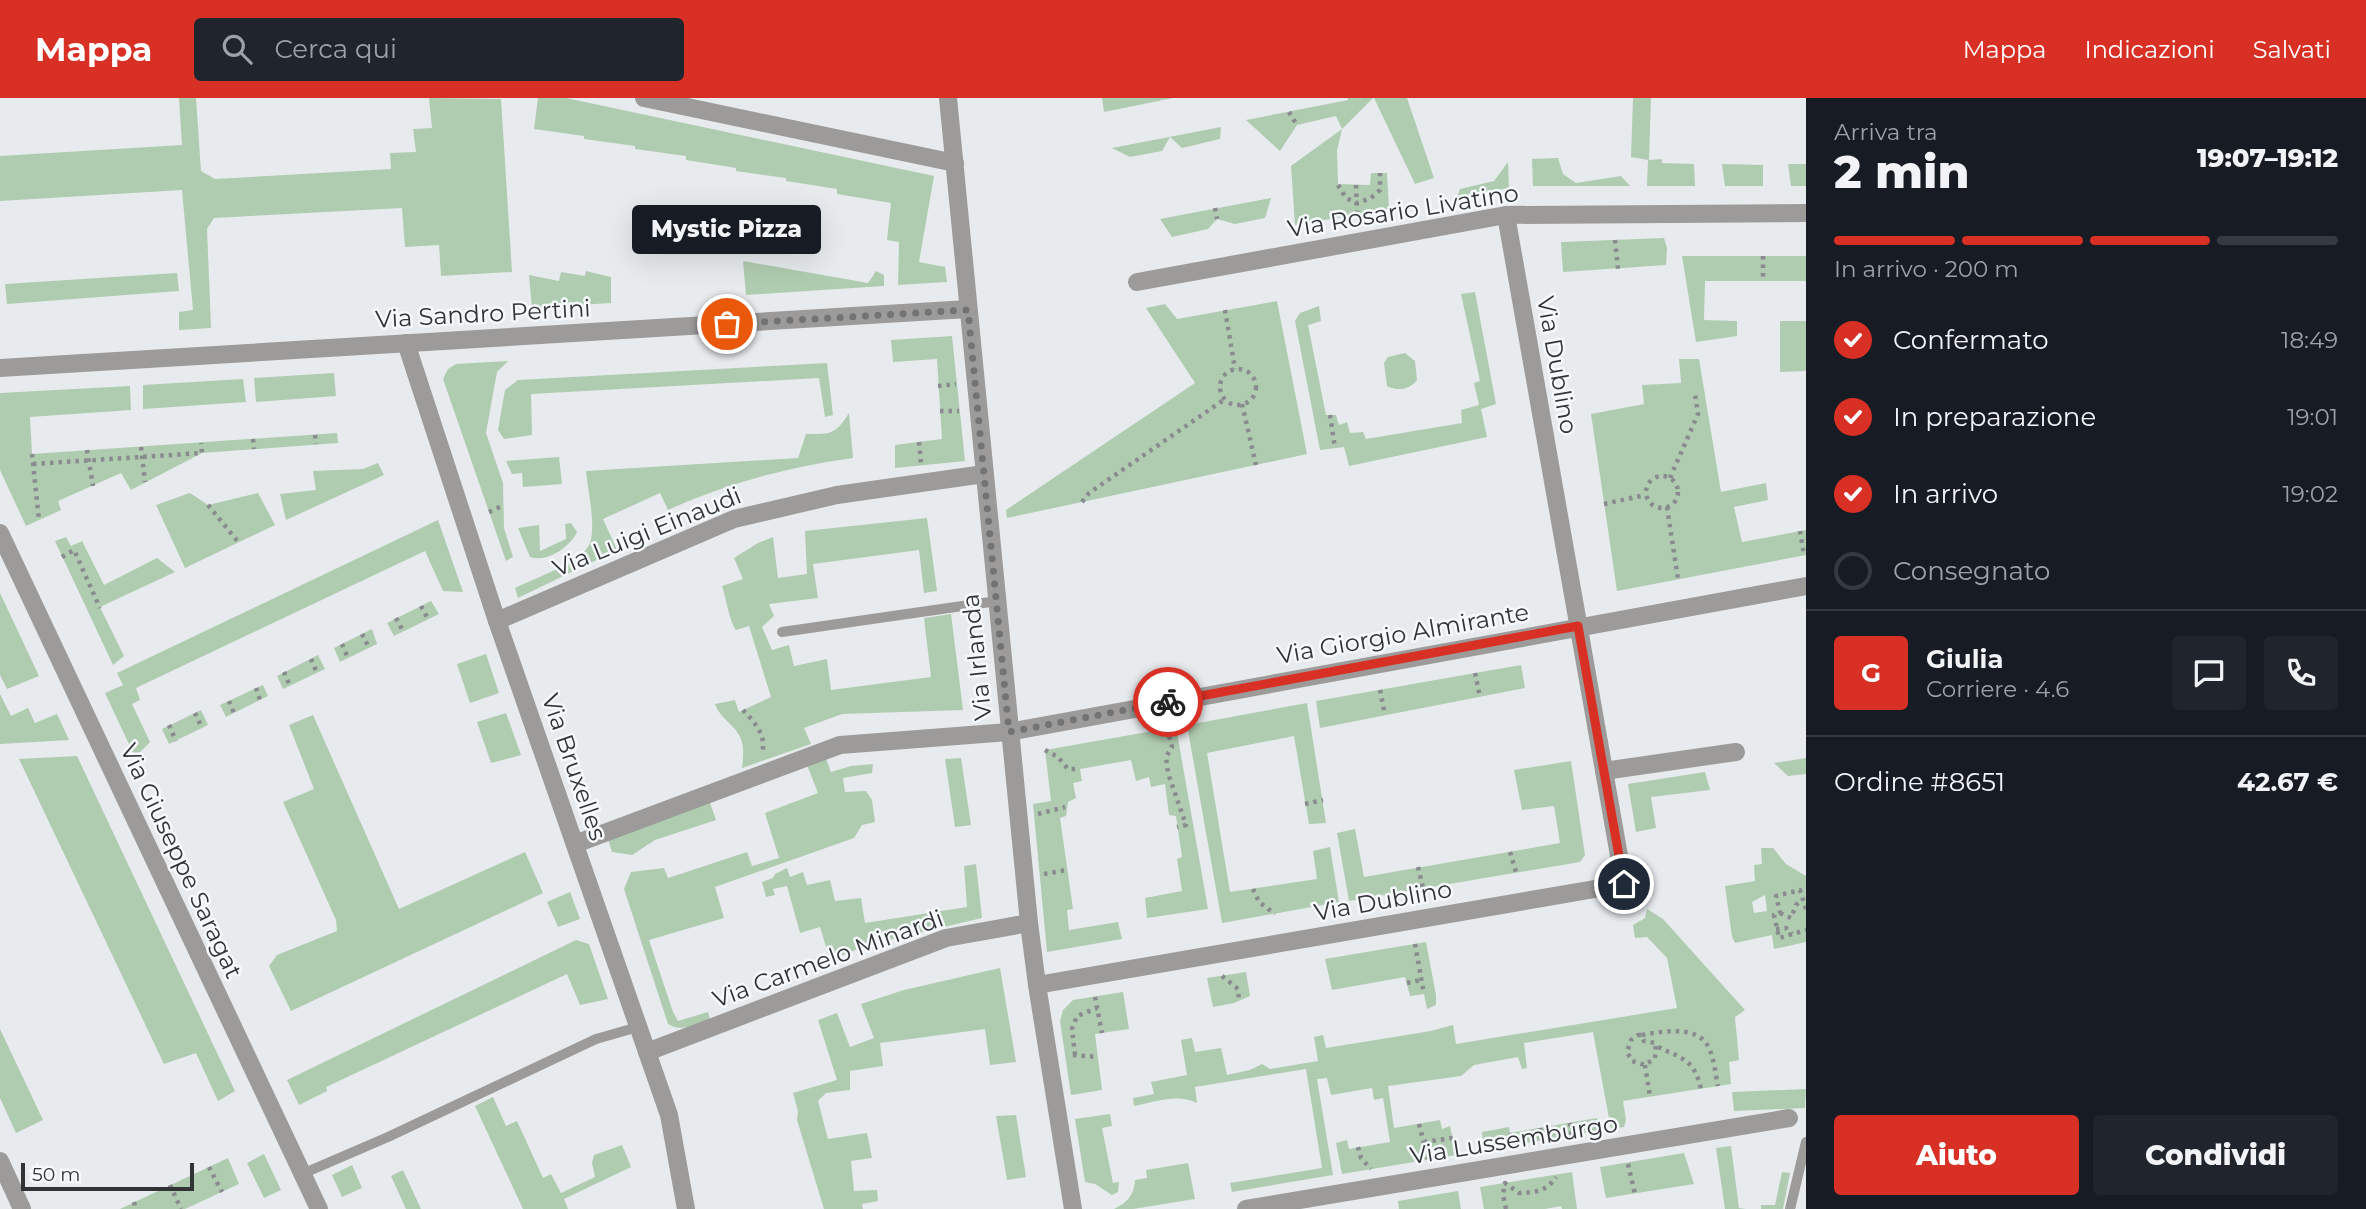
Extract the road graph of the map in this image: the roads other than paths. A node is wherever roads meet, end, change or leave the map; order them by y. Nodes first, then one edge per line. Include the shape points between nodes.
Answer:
1 (644, 98) edge
2 (948, 98) edge
3 (954, 163) junction
4 (1806, 213) edge
5 (1506, 215) junction
6 (1137, 282) dead end
7 (968, 310) junction
8 (406, 343) junction
9 (0, 368) edge
10 (984, 474) junction
11 (0, 533) edge
12 (1806, 586) edge
13 (997, 601) junction
14 (497, 621) junction
15 (1578, 626) junction
16 (782, 632) dead end
17 (1009, 732) junction
18 (1736, 752) dead end
19 (1604, 771) junction
20 (575, 844) junction
21 (1029, 923) junction
22 (1037, 985) junction
23 (638, 1027) junction
24 (648, 1052) junction
25 (1789, 1118) dead end
26 (1806, 1142) edge
27 (0, 1161) edge
28 (302, 1174) junction
29 (22, 1209) edge
30 (319, 1209) edge
31 (685, 1209) edge
32 (1073, 1209) edge
33 (1246, 1209) edge
34 (1790, 1209) edge

1 - 3 street
2 - 3 street, Via Irlanda
3 - 7 street, Via Irlanda
4 - 5 street, Via Rosario Livatino
5 - 6 street, Via Rosario Livatino
5 - 15 street, Via Dublino
7 - 8 street, Via Sandro Pertini
7 - 10 street, Via Irlanda
8 - 9 street, Via Sandro Pertini
8 - 14 street, Via Bruxelles
10 - 13 street, Via Irlanda
10 - 14 street, Via Luigi Einaudi via 836,495 733,519
11 - 28 street, Via Giuseppe Saragat
12 - 15 street, Via Giorgio Almirante
13 - 16 lane
13 - 17 street, Via Irlanda
14 - 20 street, Via Bruxelles
15 - 17 street, Via Giorgio Almirante
15 - 19 street, Via Dublino
17 - 20 street, Via Giorgio Almirante via 840,745
17 - 21 street, Via Irlanda
18 - 19 street
19 - 22 street, Via Dublino via 1624,884
20 - 23 street, Via Bruxelles
21 - 22 street, Via Irlanda
21 - 24 street, Via Carmelo Minardi via 946,938
22 - 32 street, Via Irlanda
23 - 24 street, Via Bruxelles
23 - 28 lane via 596,1039
24 - 31 street, Via Bruxelles via 669,1115
25 - 33 street, Via Lussemburgo
26 - 34 lane
27 - 29 street
28 - 30 street, Via Giuseppe Saragat

